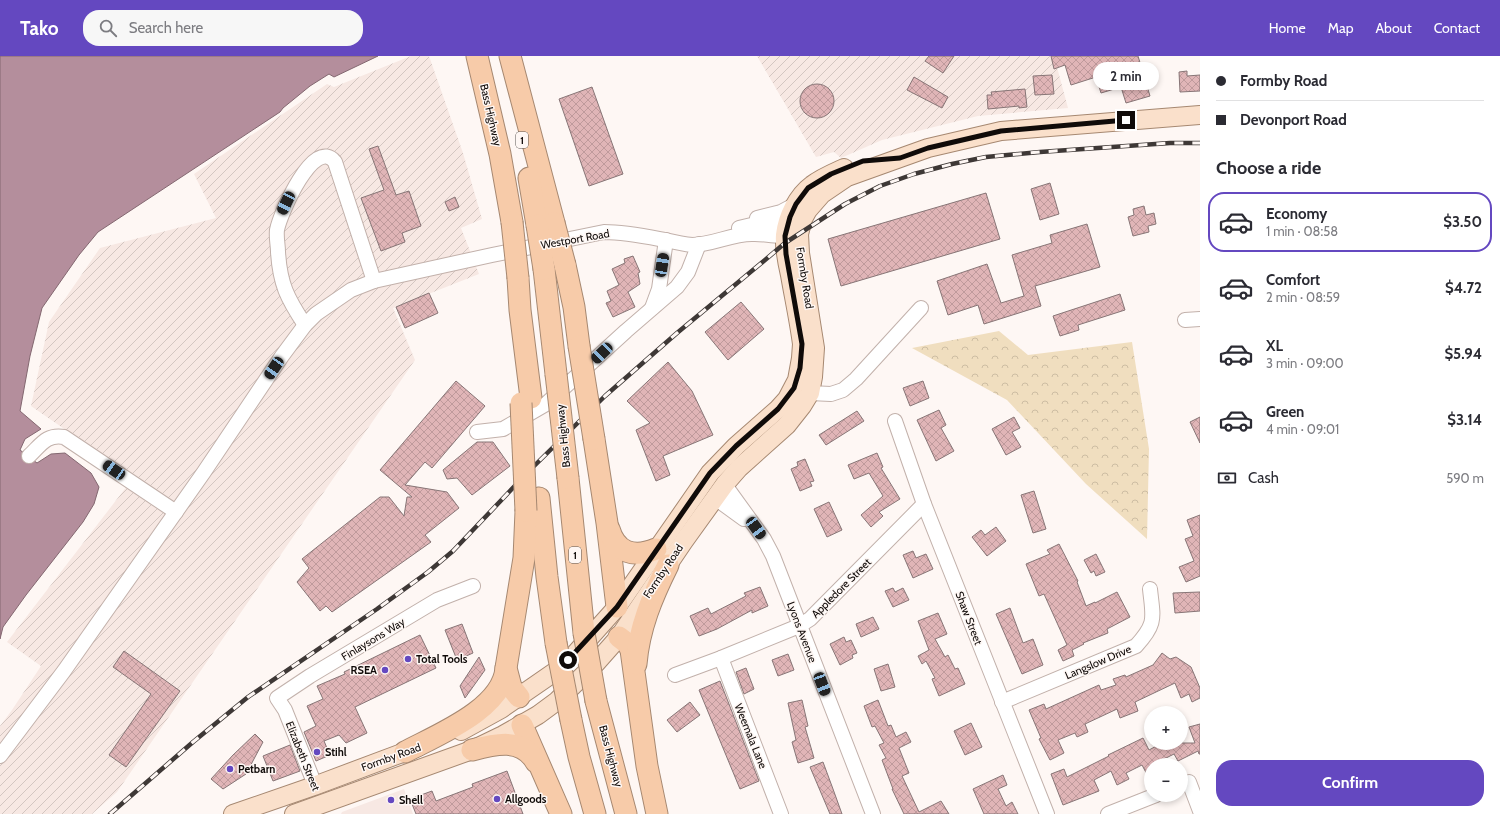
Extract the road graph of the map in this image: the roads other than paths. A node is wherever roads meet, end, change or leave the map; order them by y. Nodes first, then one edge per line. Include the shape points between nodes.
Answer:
1 (477, 56) edge
2 (504, 56) edge
3 (510, 56) edge
4 (1200, 115) edge
5 (900, 158) junction
6 (796, 204) junction
7 (546, 224) junction
8 (793, 229) junction
9 (732, 230) junction
10 (666, 240) junction
11 (703, 244) junction
12 (374, 281) junction
13 (921, 308) dead end
14 (651, 310) junction
15 (1200, 319) edge
16 (1185, 320) dead end
17 (305, 324) junction
18 (802, 390) junction
19 (895, 421) dead end
20 (477, 432) dead end
21 (29, 456) dead end
22 (714, 469) junction
23 (700, 485) junction
24 (720, 491) junction
25 (924, 504) junction
26 (532, 505) junction
27 (176, 512) junction
28 (607, 522) junction
29 (662, 557) junction
30 (473, 586) dead end
31 (1150, 589) dead end
32 (617, 607) junction
33 (799, 626) junction
34 (619, 637) junction
35 (575, 654) junction
36 (721, 658) junction
37 (506, 668) junction
38 (675, 675) dead end
39 (581, 678) junction
40 (637, 687) junction
41 (527, 694) junction
42 (277, 698) joint
43 (1002, 702) junction
44 (522, 725) junction
45 (472, 750) junction
46 (405, 752) junction
47 (0, 756) edge
48 (540, 767) junction
49 (1190, 781) edge
50 (314, 786) junction
51 (1144, 800) edge
52 (325, 809) edge
53 (1200, 811) edge
54 (233, 814) edge
55 (294, 814) edge
56 (561, 814) edge
57 (595, 814) edge
58 (626, 814) edge
59 (658, 814) edge
60 (781, 814) edge
61 (873, 814) edge
62 (1047, 814) edge
63 (1108, 814) edge

1 - 26 highway, Bass Highway, bridge via 500,154 512,222 518,278
2 - 7 highway, Bass Highway / 1
3 - 7 highway
4 - 5 main road via 1001,131 928,148
5 - 6 main road, Formby Road via 863,161 831,174 812,185
5 - 8 main road, Formby Road via 847,177 833,186 814,202
6 - 8 main road, Formby Road
6 - 9 street, Westport Road via 777,213 750,220
7 - 28 highway, bridge via 564,265 574,307
7 - 58 highway, Bass Highway / 1, bridge via 544,269 584,633 596,701
8 - 9 street, Westport Road via 766,223
8 - 11 street, Westport Road via 748,234
8 - 18 main road, Formby Road via 786,254 802,344
9 - 11 street, Westport Road
10 - 11 street, Westport Road
10 - 12 street, Westport Road via 620,232 604,232
10 - 14 street via 659,289
11 - 14 street via 683,280
12 - 17 street, Westport Road via 351,290
12 - 17 street via 335,162 327,156 319,158 300,179 282,213 277,230 282,283 291,305
13 - 18 street via 843,390 831,394
14 - 20 street via 546,404 503,429
15 - 16 street
17 - 27 street, Westport Road
18 - 22 main road, Formby Road via 736,446
18 - 24 main road, Formby Road via 802,406 787,425 739,468
19 - 25 street, Shaw Street
21 - 27 street via 48,438 64,437
22 - 23 main road, Formby Road
22 - 24 main road
23 - 24 main road
23 - 29 main road, Formby Road
24 - 29 main road, Formby Road
24 - 33 street, Lyons Avenue via 764,539 773,556
25 - 33 street, Appledore Street via 810,619
25 - 43 street, Shaw Street
26 - 37 highway
26 - 57 highway, Bass Highway, bridge via 571,720
27 - 47 street, Westport Road via 64,671
28 - 29 highway via 611,537 624,550
28 - 32 highway
29 - 32 main road, Formby Road
29 - 34 main road, Formby Road
29 - 40 highway via 642,626 636,664
30 - 42 street, Finlaysons Way via 437,600
31 - 43 street, Langslow Drive via 1153,619 1148,633 1136,646
32 - 34 main road
32 - 35 main road, Formby Road
33 - 36 street, Appledore Street
33 - 61 street, Lyons Avenue
34 - 35 main road via 598,638
34 - 39 main road, Formby Road
34 - 40 highway via 631,650
35 - 41 main road, Formby Road
36 - 38 street, Appledore Street
36 - 60 street, Weemala Lane
37 - 41 highway via 511,686
37 - 46 highway via 503,683 484,707
39 - 41 main road via 546,697 538,699
39 - 44 main road, Formby Road via 556,701
40 - 59 highway via 647,766
41 - 44 main road
41 - 46 main road, Formby Road via 471,726
42 - 50 street, Elizabeth Street via 285,710
43 - 62 street, Shaw Street
44 - 45 main road, Formby Road
44 - 48 highway
45 - 48 highway via 502,744 518,746 529,752
45 - 52 main road, Formby Road
46 - 50 main road, Formby Road
48 - 56 highway
49 - 53 street
50 - 52 main road, Elizabeth Street
50 - 54 main road, Formby Road
51 - 63 street
52 - 55 main road, Formby Road

